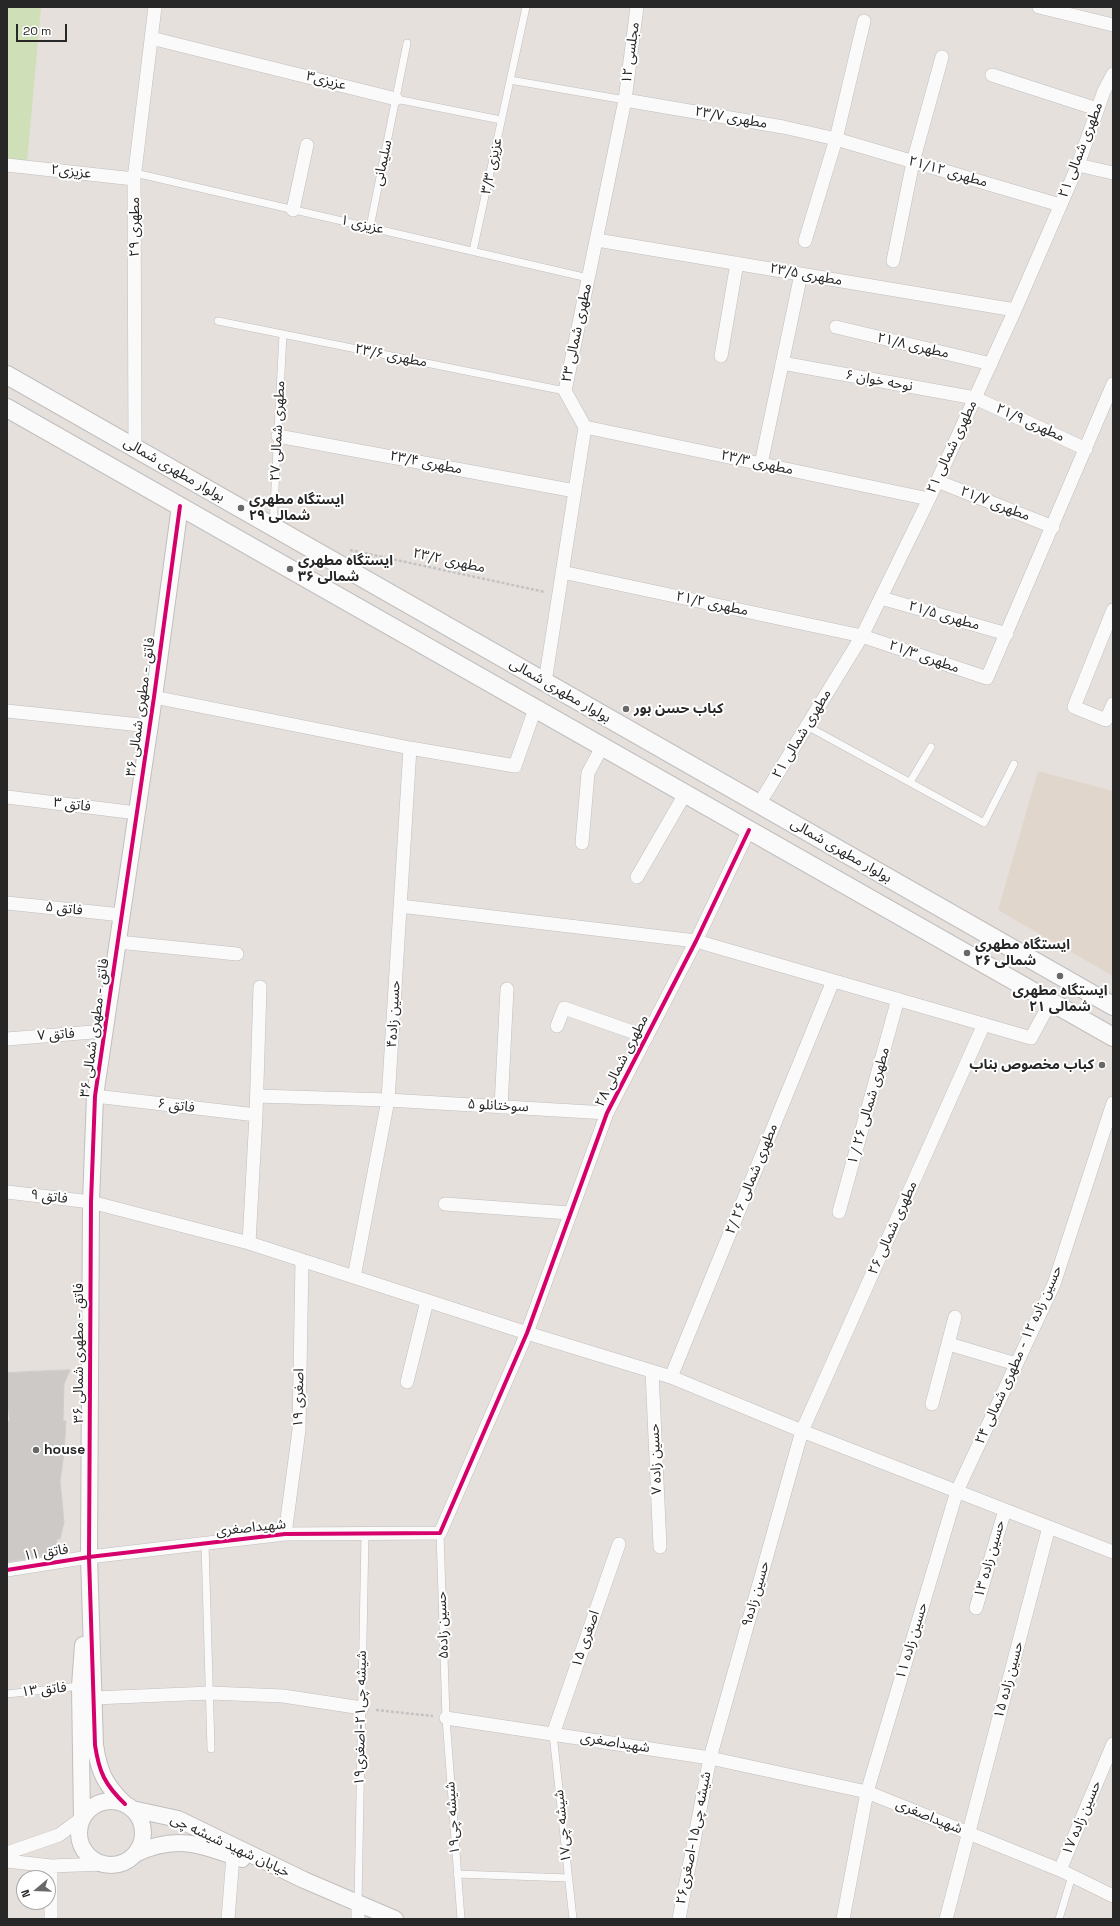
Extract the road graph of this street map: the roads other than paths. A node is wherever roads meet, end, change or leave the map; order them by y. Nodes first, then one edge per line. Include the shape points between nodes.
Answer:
1 (155, 7) edge
2 (526, 7) edge
3 (637, 7) edge
4 (1039, 7) edge
5 (864, 21) dead end
6 (1113, 25) edge
7 (151, 38) junction
8 (408, 43) dead end
9 (942, 57) dead end
10 (1113, 74) edge
11 (992, 75) dead end
12 (510, 80) junction
13 (396, 99) junction
14 (625, 100) junction
15 (1098, 109) junction
16 (501, 120) junction
17 (836, 139) junction
18 (307, 145) dead end
19 (913, 162) junction
20 (1078, 164) junction
21 (7, 165) edge
22 (1113, 173) edge
23 (135, 176) junction
24 (1060, 205) junction
25 (293, 210) junction
26 (370, 227) junction
27 (596, 240) junction
28 (805, 241) dead end
29 (473, 251) junction
30 (893, 261) dead end
31 (737, 263) junction
32 (801, 274) junction
33 (588, 278) junction
34 (1015, 310) junction
35 (218, 321) dead end
36 (836, 327) dead end
37 (283, 334) junction
38 (721, 356) dead end
39 (782, 363) junction
40 (991, 364) junction
41 (7, 375) edge
42 (1113, 384) edge
43 (565, 391) junction
44 (975, 398) junction
45 (7, 408) edge
46 (585, 427) junction
47 (278, 436) junction
48 (135, 448) junction
49 (1086, 449) junction
50 (761, 464) junction
51 (937, 481) junction
52 (574, 491) junction
53 (928, 499) junction
54 (180, 506) junction
55 (273, 527) junction
56 (1053, 527) junction
57 (562, 572) junction
58 (374, 584) junction
59 (880, 598) junction
60 (361, 609) junction
61 (1113, 610) edge
62 (1007, 634) junction
63 (862, 636) junction
64 (544, 682) junction
65 (154, 697) junction
66 (1113, 704) edge
67 (535, 708) junction
68 (7, 711) edge
69 (150, 726) junction
70 (807, 726) junction
71 (602, 747) junction
72 (931, 747) dead end
73 (410, 748) junction
74 (1014, 764) dead end
75 (910, 782) junction
76 (685, 794) junction
77 (7, 797) edge
78 (759, 804) junction
79 (137, 813) junction
80 (749, 830) junction
81 (582, 843) dead end
82 (637, 877) dead end
83 (7, 903) edge
84 (400, 906) junction
85 (122, 915) junction
86 (696, 941) junction
87 (118, 942) junction
88 (237, 954) dead end
89 (833, 980) junction
90 (260, 987) dead end
91 (507, 988) dead end
92 (898, 999) junction
93 (1051, 1001) junction
94 (1113, 1006) edge
95 (984, 1024) junction
96 (557, 1026) dead end
97 (105, 1031) junction
98 (646, 1037) junction
99 (1113, 1037) edge
100 (7, 1038) edge
101 (95, 1096) junction
102 (257, 1096) junction
103 (388, 1100) junction
104 (1113, 1104) edge
105 (501, 1107) junction
106 (607, 1113) junction
107 (256, 1115) junction
108 (7, 1192) edge
109 (91, 1202) junction
110 (445, 1204) dead end
111 (839, 1212) dead end
112 (569, 1213) junction
113 (250, 1243) junction
114 (302, 1260) junction
115 (354, 1277) junction
116 (428, 1301) junction
117 (955, 1317) dead end
118 (527, 1333) junction
119 (949, 1344) junction
120 (1016, 1364) junction
121 (652, 1371) junction
122 (671, 1377) junction
123 (408, 1382) dead end
124 (932, 1404) dead end
125 (802, 1431) junction
126 (956, 1491) junction
127 (1005, 1510) junction
128 (1049, 1527) junction
129 (440, 1533) junction
130 (285, 1534) junction
131 (365, 1534) junction
132 (205, 1544) junction
133 (619, 1544) dead end
134 (660, 1547) dead end
135 (1113, 1552) edge
136 (89, 1557) junction
137 (7, 1570) edge
138 (976, 1608) dead end
139 (80, 1686) junction
140 (210, 1693) junction
141 (7, 1694) edge
142 (94, 1698) junction
143 (362, 1708) junction
144 (446, 1718) junction
145 (553, 1734) junction
146 (1113, 1744) edge
147 (211, 1749) dead end
148 (710, 1758) junction
149 (867, 1792) junction
150 (129, 1806) junction
151 (82, 1818) junction
152 (969, 1833) junction
153 (7, 1853) edge
154 (134, 1854) junction
155 (233, 1856) junction
156 (7, 1861) edge
157 (104, 1864) junction
158 (51, 1866) junction
159 (1060, 1870) junction
160 (458, 1874) junction
161 (1072, 1876) junction
162 (569, 1878) junction
163 (304, 1880) junction
164 (1113, 1896) edge
165 (358, 1902) junction
166 (51, 1919) edge
167 (228, 1919) edge
168 (358, 1919) edge
169 (395, 1919) edge
170 (461, 1919) edge
171 (573, 1919) edge
172 (679, 1919) edge
173 (843, 1919) edge
174 (946, 1919) edge
175 (1059, 1919) edge

1 - 7 street, مطهری ۲۹
2 - 12 lane, عزیزی ۳/۳
3 - 14 street, مجلسی ۱۲
4 - 6 street
5 - 17 street
7 - 13 street, عزیزی۳
7 - 23 street, مطهری ۲۹
8 - 13 lane, سلیمانی
9 - 19 street
10 - 15 street, مطهری شمالی ۲۱
11 - 15 street
12 - 14 lane
12 - 16 lane, عزیزی ۳/۳
13 - 16 lane, عزیزی۳
13 - 26 lane, سلیمانی
14 - 17 street, مطهری ۲۳/۷ via 783,127
14 - 27 street, مطهری شمالی ۲۳
15 - 20 street, مطهری شمالی ۲۱
16 - 29 lane, عزیزی ۳/۳
17 - 19 street, مطهری ۲۱/۱۲
17 - 28 street
18 - 25 street
19 - 24 street, مطهری ۲۱/۱۲
19 - 30 street
20 - 22 street
20 - 24 street, مطهری شمالی ۲۱
21 - 23 street, عزیزی۲
23 - 25 lane, عزیزی ۱
23 - 48 street, مطهری ۲۹
24 - 34 street, مطهری شمالی ۲۱
25 - 26 lane, عزیزی ۱
26 - 29 lane, عزیزی ۱
27 - 31 street, مطهری ۲۳/۵
27 - 33 street, مطهری شمالی ۲۳
29 - 33 lane, عزیزی ۱
31 - 32 street, مطهری ۲۳/۵
31 - 38 street
32 - 34 street, مطهری ۲۳/۵
32 - 39 street
33 - 43 street, مطهری شمالی ۲۳
34 - 40 street, مطهری شمالی ۲۱
35 - 37 lane, مطهری ۲۳/۶
36 - 40 street, مطهری ۲۱/۸
37 - 43 lane, مطهری ۲۳/۶
37 - 47 lane, مطهری شمالی ۲۷
39 - 44 street, نوحه خوان ۶
39 - 50 street
40 - 44 street, مطهری شمالی ۲۱
41 - 48 main road, بولوار مطهری شمالی
42 - 49 street
43 - 46 street, مطهری شمالی ۲۳
44 - 49 street, مطهری ۲۱/۹
44 - 51 street, مطهری شمالی ۲۱
45 - 54 main road, بولوار مطهری شمالی
46 - 50 street, مطهری ۲۳/۳
46 - 52 street
47 - 52 street, مطهری ۲۳/۴
47 - 55 lane, مطهری شمالی ۲۷
48 - 55 main road, بولوار مطهری شمالی
49 - 56 street
50 - 53 street, مطهری ۲۳/۳
51 - 53 street, مطهری شمالی ۲۱
51 - 56 street, مطهری ۲۱/۷
52 - 57 street
53 - 59 street, مطهری شمالی ۲۱
54 - 60 main road, بولوار مطهری شمالی
54 - 65 street, فاتق - مطهری شمالی ۳۶
55 - 58 main road, بولوار مطهری شمالی
56 - 62 street
57 - 63 street, مطهری ۲۱/۲
57 - 64 street
58 - 60 main road
58 - 64 main road, بولوار مطهری شمالی
59 - 62 street, مطهری ۲۱/۵
59 - 63 street, مطهری شمالی ۲۱
60 - 67 main road, بولوار مطهری شمالی
61 - 66 street via 1074,706 1106,720
62 - 63 street, مطهری ۲۱/۳ via 987,678
63 - 70 street, مطهری شمالی ۲۱
64 - 78 main road, بولوار مطهری شمالی
65 - 69 street, فاتق - مطهری شمالی ۳۶
65 - 73 street
67 - 71 main road, بولوار مطهری شمالی
67 - 73 street via 515,766
68 - 69 street
69 - 79 street, فاتق - مطهری شمالی ۳۶
70 - 75 lane
70 - 78 street, مطهری شمالی ۲۱
71 - 76 main road, بولوار مطهری شمالی
71 - 81 street via 588,774
72 - 75 lane
73 - 84 street, حسین زاده۴
74 - 75 lane via 984,823
76 - 80 main road, بولوار مطهری شمالی
76 - 82 street
77 - 79 street, فاتق ۳
78 - 94 main road, بولوار مطهری شمالی
79 - 85 street, فاتق - مطهری شمالی ۳۶
80 - 86 street, مطهری شمالی ۲۸
80 - 93 main road, بولوار مطهری شمالی
83 - 85 street, فاتق ۵
84 - 86 street
84 - 103 street, حسین زاده۴
85 - 87 street, فاتق - مطهری شمالی ۳۶
86 - 89 street
86 - 98 street, مطهری شمالی ۲۸
87 - 88 street
87 - 97 street, فاتق - مطهری شمالی ۳۶
89 - 92 street
89 - 122 street, مطهری شمالی ۲۶ /۲
90 - 102 street
91 - 105 street
92 - 95 street
92 - 111 street, مطهری شمالی ۲۶ / ۱
93 - 95 street via 1031,1038
93 - 99 main road, بولوار مطهری شمالی
95 - 125 street, مطهری شمالی ۲۶
96 - 98 street via 564,1008
97 - 100 street, فاتق ۷
97 - 101 street, فاتق - مطهری شمالی ۳۶
98 - 106 street, مطهری شمالی ۲۸
101 - 107 street, فاتق ۶
101 - 109 street, فاتق - مطهری شمالی ۳۶
102 - 103 street, سوختانلو ۵
102 - 107 street
103 - 105 street, سوختانلو ۵
103 - 115 street, حسین زاده۴
104 - 120 street, حسین زاده ۱۲ - مطهری شمالی ۲۴ via 1054,1284
105 - 106 street, سوختانلو ۵
106 - 112 street, مطهری شمالی ۲۸
107 - 113 street
108 - 109 street, فاتق ۹
109 - 113 street, فاتق ۹
109 - 136 street, فاتق - مطهری شمالی ۳۶
110 - 112 street
112 - 118 street, مطهری شمالی ۲۸
113 - 114 street, فاتق ۹
114 - 115 street, فاتق ۹
114 - 130 street, اصغری ۱۹ via 299,1430
115 - 116 street, فاتق ۹
116 - 118 street, فاتق ۹
116 - 123 street
117 - 119 street
118 - 121 street, فاتق ۹
118 - 129 street, مطهری شمالی ۲۸
119 - 120 street
119 - 124 street
120 - 126 street, حسین زاده ۱۲ - مطهری شمالی ۲۴
121 - 122 street, فاتق ۹
121 - 134 street, حسین زاده ۷
122 - 125 street, فاتق ۹
125 - 126 street, فاتق ۹
125 - 148 street, حسین زاده۹
126 - 127 street, فاتق ۹
126 - 149 street, حسین زاده ۱۱
127 - 128 street, فاتق ۹
127 - 138 street, حسین زاده ۱۳
128 - 135 street, فاتق ۹
128 - 152 street, حسین زاده ۱۵
129 - 131 street, شهیداصغری
129 - 144 lane, حسین زاده۵
130 - 131 street, شهیداصغری
130 - 132 street, شهیداصغری
131 - 143 lane, شیشه چی۲۱-اصغری۱۹
132 - 136 street, شهیداصغری
132 - 140 lane
133 - 145 street, اصغری ۱۵
136 - 137 street, فاتق ۱۱
136 - 139 street
136 - 142 street
139 - 141 lane, فاتق ۱۳
139 - 151 street
140 - 142 street
140 - 143 street via 283,1696
140 - 147 lane
142 - 150 street via 98,1764 104,1780
143 - 165 lane, شیشه چی۲۱-اصغری۱۹
144 - 145 street, شهیداصغری
144 - 160 lane, شیشه چی۱۹
145 - 148 street, شهیداصغری
145 - 162 lane, شیشه چی۱۷
146 - 159 street, حسین زاده ۱۷
148 - 149 street, شهیداصغری
148 - 172 street, شیشه چی۱۵-اصغری۲۶
149 - 152 street, شهیداصغری
149 - 173 street, حسین زاده ۱۱
150 - 151 street via 109,1800 101,1802 93,1805
150 - 154 street via 138,1815 143,1831 142,1840
150 - 163 street, خیابان شهید شیشه چی via 178,1819
151 - 153 street via 59,1835
151 - 157 street via 79,1826 80,1842 89,1856
152 - 159 street, شهیداصغری
152 - 174 street, حسین زاده ۱۵
154 - 155 street, خیابان شهید شیشه چی via 166,1843 183,1842
154 - 157 street via 120,1864
155 - 163 street, خیابان شهید شیشه چی
155 - 167 street
156 - 158 street
157 - 158 street
158 - 166 street
159 - 161 street, شهیداصغری
160 - 162 lane
160 - 170 lane, شیشه چی۱۹
161 - 164 street, شهیداصغری
161 - 175 lane
162 - 171 lane, شیشه چی۱۷
163 - 165 street, خیابان شهید شیشه چی
165 - 168 street
165 - 169 street, خیابان شهید شیشه چی

